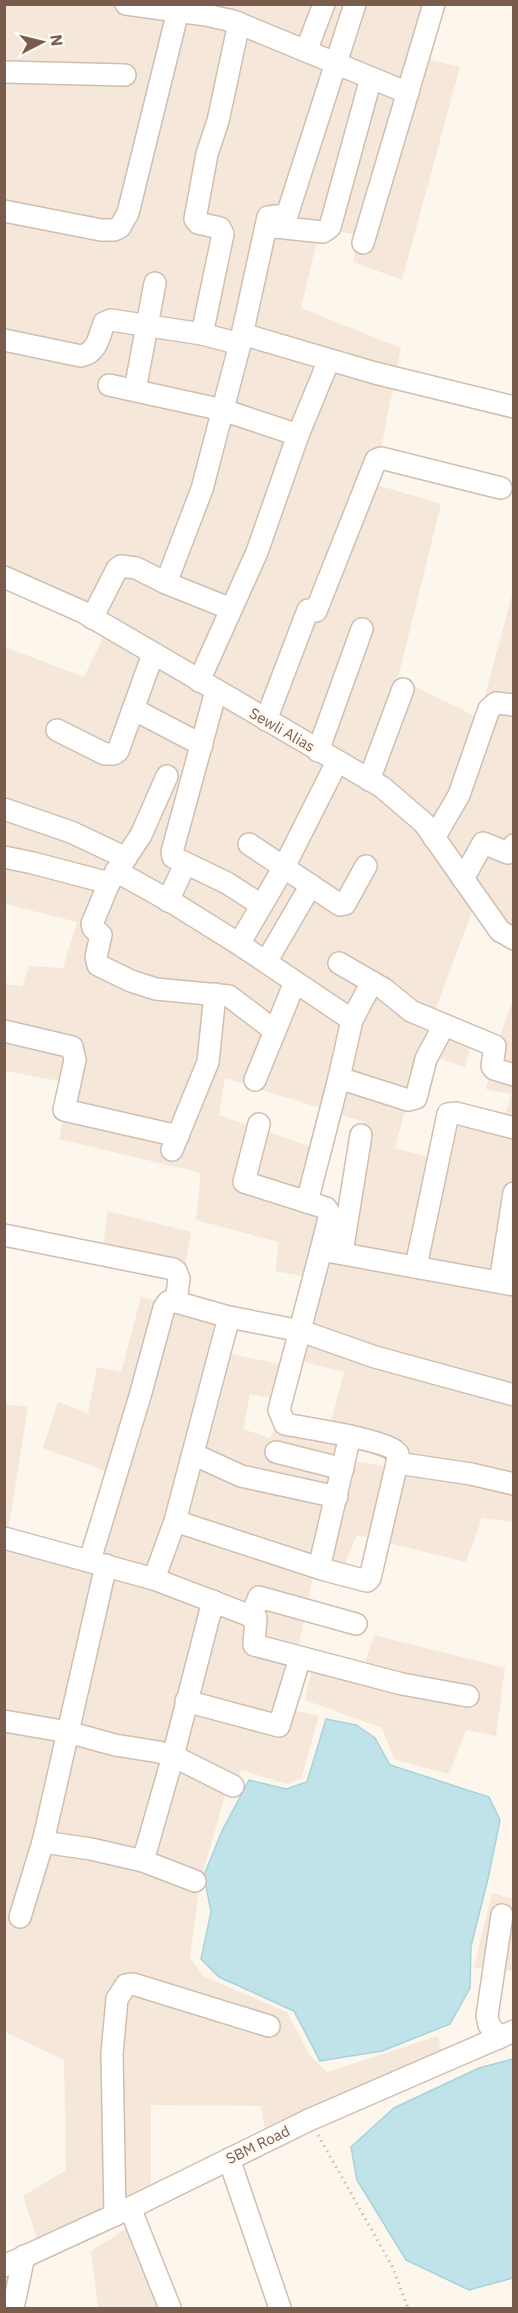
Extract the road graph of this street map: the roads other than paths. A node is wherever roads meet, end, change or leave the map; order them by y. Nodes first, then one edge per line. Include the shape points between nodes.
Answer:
1 (126, 4) edge
2 (324, 4) edge
3 (354, 4) edge
4 (434, 4) edge
5 (207, 10) edge
6 (178, 11) junction
7 (239, 23) junction
8 (306, 51) junction
9 (336, 64) junction
10 (4, 72) edge
11 (125, 75) dead end
12 (371, 78) junction
13 (408, 93) junction
14 (4, 211) edge
15 (266, 226) junction
16 (363, 243) dead end
17 (155, 283) dead end
18 (146, 326) junction
19 (202, 334) junction
20 (241, 339) junction
21 (4, 340) edge
22 (329, 360) junction
23 (110, 385) dead end
24 (135, 390) junction
25 (513, 407) edge
26 (223, 410) junction
27 (298, 435) junction
28 (501, 488) dead end
29 (4, 577) edge
30 (166, 583) junction
31 (231, 609) junction
32 (92, 618) junction
33 (362, 629) dead end
34 (153, 654) junction
35 (207, 686) junction
36 (403, 689) dead end
37 (513, 705) edge
38 (133, 710) junction
39 (266, 720) junction
40 (57, 730) dead end
41 (202, 746) junction
42 (318, 751) junction
43 (338, 762) junction
44 (167, 776) dead end
45 (369, 780) junction
46 (4, 809) edge
47 (434, 838) junction
48 (249, 844) dead end
49 (513, 845) edge
50 (4, 857) edge
51 (185, 864) junction
52 (366, 866) dead end
53 (284, 867) junction
54 (117, 871) junction
55 (463, 879) junction
56 (311, 885) junction
57 (168, 901) junction
58 (261, 905) junction
59 (513, 939) edge
60 (239, 944) junction
61 (266, 962) junction
62 (339, 963) dead end
63 (295, 982) junction
64 (372, 982) junction
65 (215, 994) junction
66 (352, 1020) junction
67 (444, 1025) junction
68 (4, 1031) edge
69 (275, 1031) junction
70 (513, 1075) edge
71 (339, 1078) junction
72 (255, 1080) dead end
73 (259, 1124) dead end
74 (513, 1128) edge
75 (361, 1135) dead end
76 (513, 1193) edge
77 (307, 1202) junction
78 (4, 1235) edge
79 (321, 1250) junction
80 (342, 1252) junction
81 (416, 1266) junction
82 (507, 1284) edge
83 (176, 1302) junction
84 (229, 1317) junction
85 (301, 1331) junction
86 (513, 1395) edge
87 (350, 1436) junction
88 (276, 1452) dead end
89 (193, 1454) junction
90 (397, 1463) junction
91 (343, 1469) junction
92 (513, 1485) edge
93 (337, 1497) junction
94 (175, 1521) junction
95 (4, 1538) edge
96 (98, 1563) junction
97 (319, 1568) junction
98 (154, 1580) junction
99 (213, 1601) junction
100 (250, 1617) junction
101 (356, 1624) dead end
102 (300, 1658) junction
103 (468, 1696) dead end
104 (186, 1701) junction
105 (4, 1721) edge
106 (68, 1732) junction
107 (173, 1756) junction
108 (233, 1786) dead end
109 (43, 1842) junction
110 (143, 1861) junction
111 (195, 1881) dead end
112 (502, 1915) dead end
113 (20, 1917) dead end
114 (270, 2026) dead end
115 (506, 2034) edge
116 (229, 2159) junction
117 (122, 2212) junction
118 (24, 2256) junction
119 (4, 2266) edge
120 (13, 2308) edge
121 (170, 2308) edge
122 (280, 2308) edge

1 - 6 street
2 - 8 street
3 - 9 street
4 - 13 street
5 - 6 street
5 - 7 street
6 - 14 street via 128,213 120,227 101,230
7 - 8 street
7 - 19 street via 195,219 220,228 223,234
8 - 9 street
9 - 12 street
9 - 15 street via 287,215 268,217
10 - 11 street
12 - 13 street
12 - 15 street via 330,227 323,232
13 - 16 street
15 - 20 street
17 - 18 street
18 - 19 street
18 - 21 street via 106,321 94,349 81,356
18 - 24 street
19 - 20 street
20 - 22 street
20 - 26 street
22 - 25 street
22 - 27 street
23 - 24 street
24 - 26 street
26 - 27 street
26 - 30 street via 202,489
27 - 31 street via 257,552
28 - 39 street via 381,458 376,460 316,611 308,610
29 - 32 street, Sewli Alias
30 - 31 street
30 - 32 street via 136,568 121,566
31 - 35 street
32 - 34 street, Sewli Alias
33 - 42 street
34 - 35 street, Sewli Alias
34 - 38 street
35 - 39 street, Sewli Alias
35 - 41 street
36 - 45 street
37 - 47 street via 496,704 489,709 459,795
38 - 40 street via 114,754 105,754
38 - 41 street
39 - 42 street, Sewli Alias
41 - 51 street via 172,852 175,860
42 - 43 street, Sewli Alias
43 - 45 street, Sewli Alias
43 - 53 street
44 - 54 street via 141,835
45 - 47 street, Sewli Alias via 424,823
46 - 54 street via 71,832
47 - 55 street, Sewli Alias
48 - 53 street
49 - 55 street via 508,853 483,843
50 - 54 street
51 - 57 street
51 - 58 street via 227,883
52 - 56 street via 342,905
53 - 56 street
53 - 58 street
54 - 57 street
54 - 65 street via 92,924 101,935 98,965 156,989
55 - 59 street, Sewli Alias via 500,931
56 - 61 street
57 - 60 street
58 - 60 street
60 - 61 street
61 - 63 street
62 - 64 street
63 - 66 street
63 - 69 street
64 - 66 street
64 - 67 street via 411,1011
65 - 68 street via 208,1062 175,1143 64,1110 75,1060 72,1047
65 - 69 street via 229,996
66 - 71 street
67 - 70 street via 495,1046 492,1066
67 - 71 street via 426,1059 416,1098 408,1100
69 - 72 street
71 - 77 street
73 - 77 street via 244,1182
74 - 81 street via 448,1114
75 - 80 street
76 - 82 street
77 - 79 street via 329,1212
78 - 83 street via 172,1269 179,1279
79 - 80 street
79 - 85 street
80 - 81 street
81 - 82 street
83 - 84 street
83 - 96 street via 168,1302 164,1308
84 - 85 street
84 - 89 street
85 - 86 street via 375,1357
85 - 87 street via 279,1403 280,1416 285,1424
87 - 90 street via 393,1447 398,1454
87 - 91 street
88 - 91 street
89 - 93 street via 240,1476
89 - 94 street
90 - 92 street
90 - 97 street via 368,1581
91 - 93 street
93 - 97 street
94 - 97 street
94 - 98 street
95 - 96 street
96 - 98 street
96 - 106 street
98 - 99 street
99 - 100 street
99 - 104 street
100 - 101 street via 257,1598 261,1597
100 - 102 street via 256,1618 254,1645
102 - 103 street
102 - 104 street via 279,1726
104 - 107 street
105 - 106 street
106 - 107 street
106 - 109 street
107 - 108 street
107 - 110 street
109 - 110 street
109 - 113 street
110 - 111 street
112 - 115 street via 487,2016 489,2025
114 - 117 street via 133,1984 121,1990 112,2054
115 - 116 street, SBM Road
116 - 117 street, SBM Road
116 - 122 street
117 - 118 street, SBM Road
117 - 121 street
118 - 119 street, SBM Road
118 - 120 street

